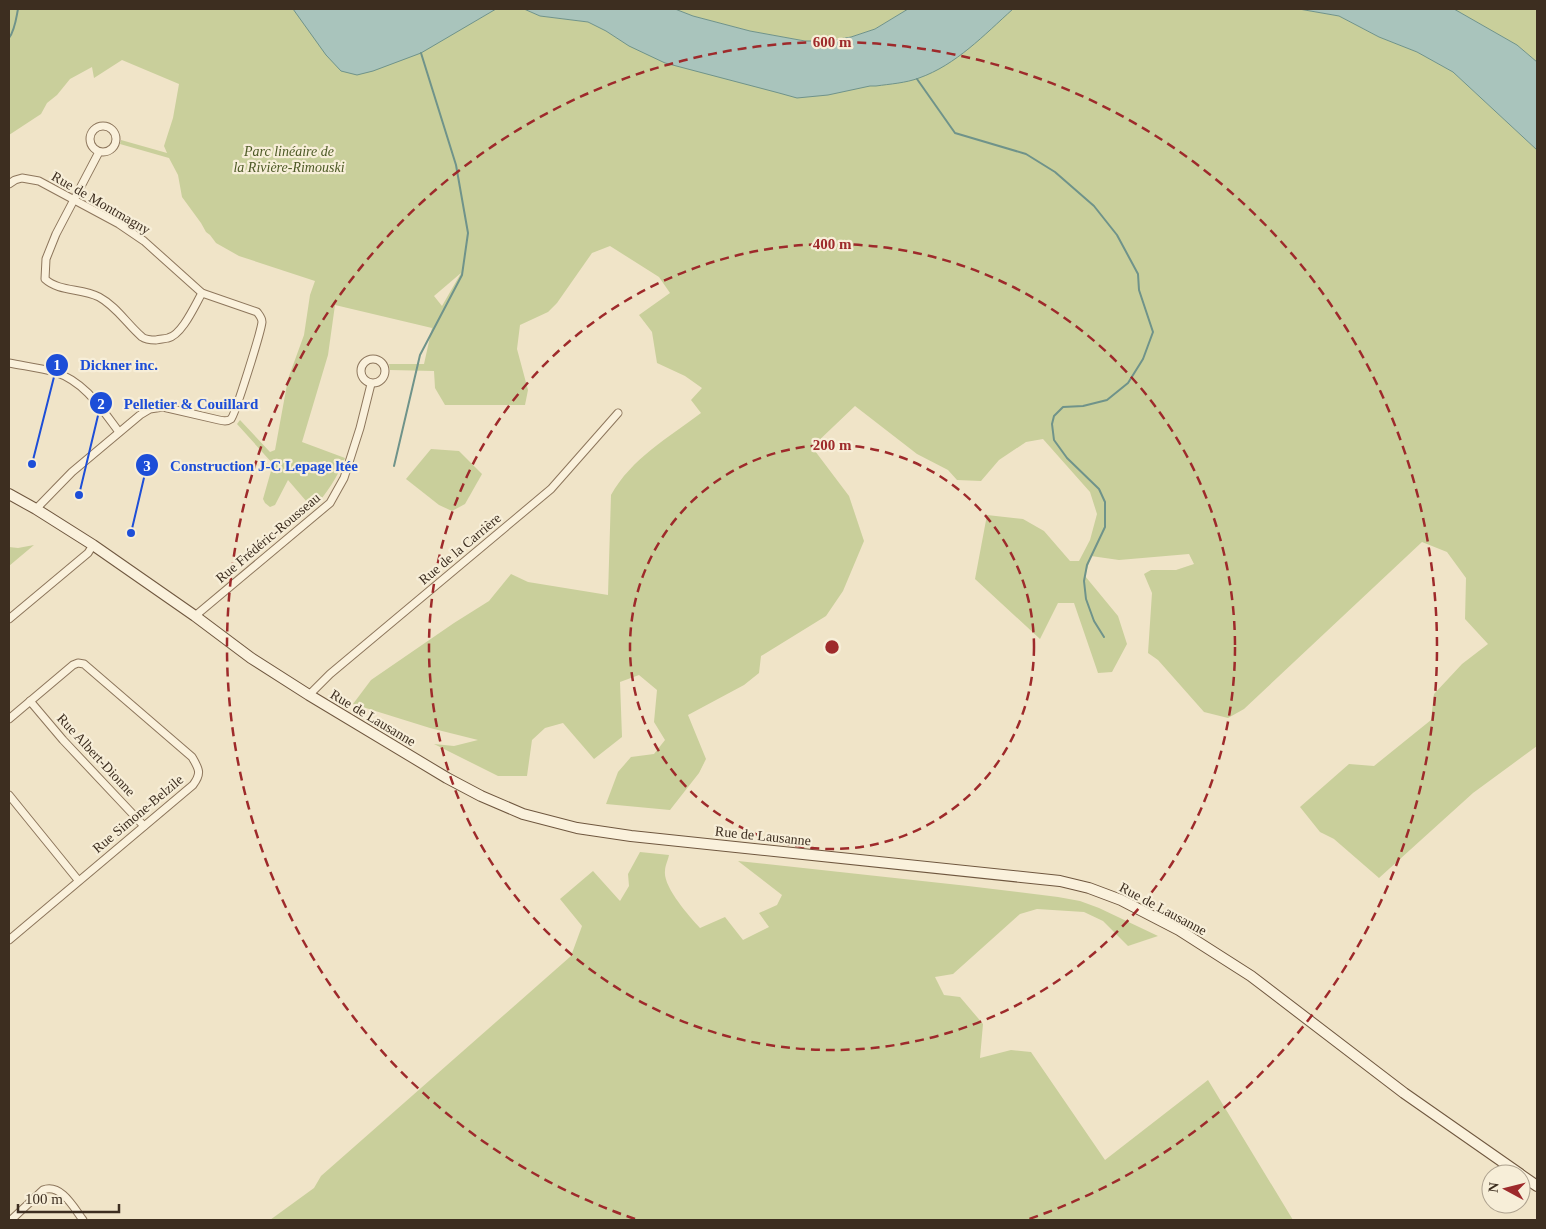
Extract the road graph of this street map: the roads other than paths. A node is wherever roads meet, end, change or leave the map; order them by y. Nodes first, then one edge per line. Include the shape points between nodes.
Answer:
1 (99, 152) dead end
2 (9, 184) edge
3 (74, 200) junction
4 (202, 293) junction
5 (9, 363) edge
6 (371, 384) dead end
7 (618, 413) dead end
8 (119, 432) junction
9 (9, 494) edge
10 (36, 509) junction
11 (93, 545) junction
12 (195, 616) junction
13 (9, 619) edge
14 (309, 695) junction
15 (30, 701) junction
16 (9, 718) edge
17 (9, 795) edge
18 (144, 826) junction
19 (78, 880) junction
20 (9, 940) edge
21 (1506, 1164) edge
22 (11, 1220) edge
23 (83, 1220) edge

1 - 3 street
2 - 3 street, Rue de Montmagny via 22,178 39,181
3 - 4 street, Rue de Montmagny via 144,241
3 - 4 street via 46,259 45,279 48,282 100,297 144,339 152,340 174,335
4 - 8 street, Rue de Montmagny via 256,312 261,317 259,336 234,414 227,421 163,407 140,415
5 - 8 street via 54,372 75,382 91,396
6 - 12 street, Rue Frédéric-Rousseau via 344,478 330,503
7 - 14 street, Rue de la Carrière via 551,489
8 - 10 street, Rue de Montmagny via 72,472
9 - 10 street, Rue de Lausanne
10 - 11 street, Rue de Lausanne
11 - 12 street, Rue de Lausanne
11 - 13 street via 88,553
12 - 14 street, Rue de Lausanne via 251,658
14 - 21 street, Rue de Lausanne via 481,796 524,814 577,828 1060,881 1121,900 1179,930 1251,976 1404,1093
15 - 16 street, Rue Simone-Belzile
15 - 18 street, Rue Albert-Dionne
15 - 18 street, Rue Simone-Belzile via 73,665 84,664 192,757 198,767 198,778
17 - 19 street
18 - 19 street, Rue Simone-Belzile
19 - 20 street, Rue Simone-Belzile
22 - 23 street via 48,1188 62,1194

